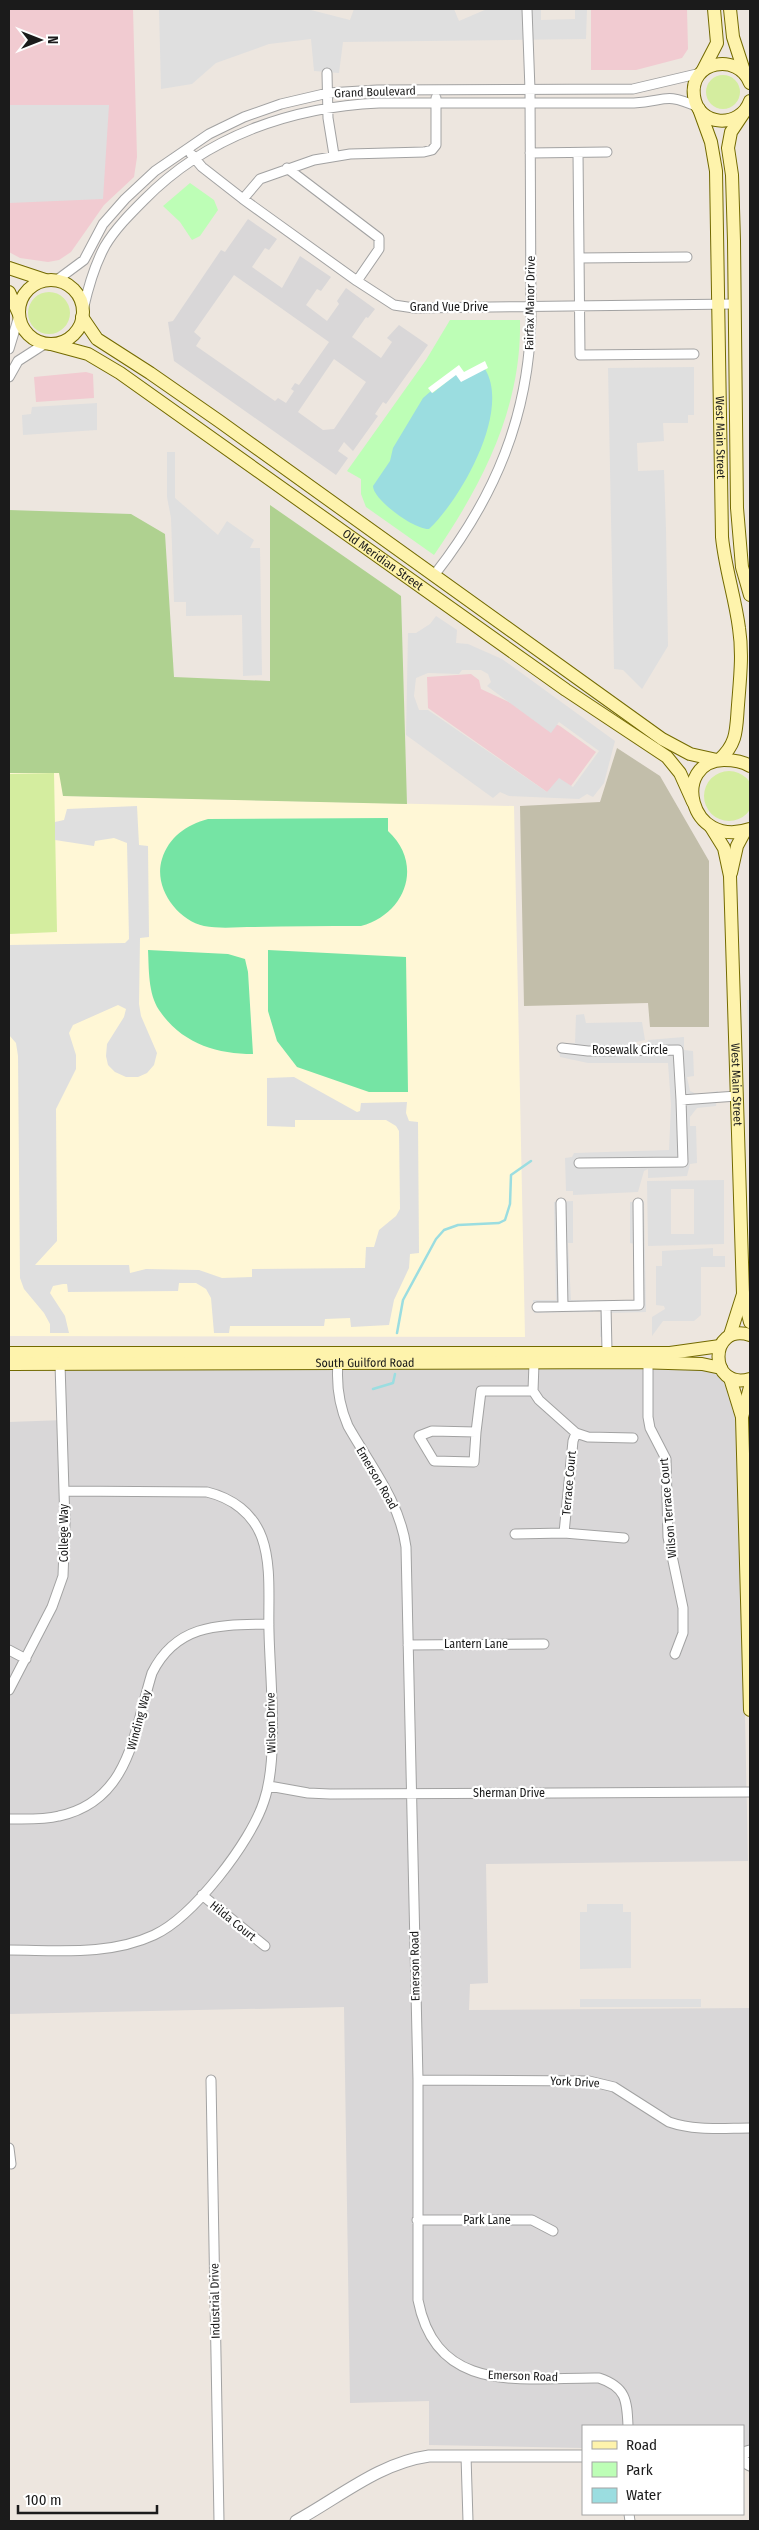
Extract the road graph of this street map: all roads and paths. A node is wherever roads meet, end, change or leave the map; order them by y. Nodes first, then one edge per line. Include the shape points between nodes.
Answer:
1 (527, 9) edge
2 (714, 9) edge
3 (730, 9) edge
4 (327, 73) dead end
5 (701, 73) junction
6 (748, 78) edge
7 (436, 90) junction
8 (530, 90) junction
9 (328, 93) junction
10 (436, 104) junction
11 (530, 104) junction
12 (748, 107) edge
13 (328, 108) junction
14 (698, 108) junction
15 (186, 148) junction
16 (606, 152) dead end
17 (530, 153) junction
18 (578, 153) junction
19 (334, 155) junction
20 (194, 158) junction
21 (287, 168) junction
22 (243, 199) junction
23 (687, 257) dead end
24 (579, 258) junction
25 (9, 268) edge
26 (51, 280) junction
27 (357, 281) junction
28 (9, 292) edge
29 (719, 304) junction
30 (735, 304) junction
31 (531, 306) junction
32 (580, 306) junction
33 (83, 314) junction
34 (19, 315) junction
35 (48, 343) junction
36 (9, 349) edge
37 (694, 354) dead end
38 (9, 377) edge
39 (435, 574) junction
40 (750, 595) edge
41 (733, 741) junction
42 (690, 754) junction
43 (718, 760) junction
44 (750, 766) edge
45 (693, 802) junction
46 (711, 828) junction
47 (749, 832) edge
48 (730, 876) junction
49 (562, 1048) dead end
50 (737, 1096) junction
51 (681, 1100) junction
52 (579, 1163) dead end
53 (561, 1203) dead end
54 (638, 1203) dead end
55 (743, 1294) junction
56 (563, 1306) junction
57 (606, 1306) junction
58 (537, 1307) dead end
59 (750, 1322) edge
60 (750, 1334) edge
61 (730, 1336) junction
62 (720, 1346) junction
63 (607, 1351) junction
64 (9, 1353) edge
65 (338, 1363) junction
66 (534, 1363) junction
67 (648, 1363) junction
68 (9, 1364) edge
69 (60, 1364) junction
70 (721, 1368) junction
71 (730, 1378) junction
72 (750, 1379) edge
73 (750, 1387) edge
74 (532, 1391) junction
75 (742, 1417) junction
76 (476, 1432) junction
77 (576, 1433) junction
78 (632, 1438) dead end
79 (64, 1491) junction
80 (748, 1510) edge
81 (564, 1533) junction
82 (515, 1534) dead end
83 (624, 1538) dead end
84 (268, 1624) junction
85 (544, 1644) dead end
86 (408, 1645) junction
87 (9, 1650) edge
88 (674, 1654) dead end
89 (26, 1659) junction
90 (9, 1690) edge
91 (750, 1710) edge
92 (269, 1786) junction
93 (750, 1792) edge
94 (411, 1794) junction
95 (9, 1819) edge
96 (202, 1895) junction
97 (265, 1946) dead end
98 (9, 1950) edge
99 (211, 2080) dead end
100 (418, 2080) junction
101 (750, 2128) edge
102 (9, 2148) edge
103 (11, 2164) dead end
104 (418, 2220) junction
105 (553, 2230) dead end
106 (628, 2425) edge
107 (466, 2456) junction
108 (582, 2456) edge
109 (313, 2517) edge
110 (219, 2521) edge
111 (296, 2521) edge
112 (468, 2521) edge

1 - 8 street, Fairfax Manor Drive
2 - 5 main road via 717,43
3 - 6 main road via 733,37
4 - 9 street
5 - 6 main road via 712,65 725,63
5 - 8 street, Grand Boulevard via 633,90
5 - 14 main road, West Main Street via 694,88
7 - 8 street, Grand Boulevard
7 - 9 street, Grand Boulevard
7 - 10 street
8 - 11 street, Fairfax Manor Drive
9 - 13 street
9 - 15 street, Grand Boulevard via 252,114
10 - 11 street, Grand Boulevard
10 - 13 street, Grand Boulevard
10 - 19 street via 436,145 432,150
11 - 14 street, Grand Boulevard via 634,103 669,97
11 - 17 street, Fairfax Manor Drive
12 - 14 main road via 730,120 719,121 708,118
12 - 30 main road, West Main Street via 731,132 728,148
13 - 19 street
13 - 20 street, Grand Boulevard via 266,123 233,136
14 - 29 main road, West Main Street via 710,140 715,166
15 - 20 street, Grand Vue Drive
15 - 26 street, Grand Boulevard via 125,199 103,224 84,260
16 - 18 street
17 - 18 street
17 - 31 street, Fairfax Manor Drive
18 - 24 street
19 - 21 street
20 - 22 street, Grand Vue Drive
20 - 33 street, Grand Boulevard via 156,187 115,232 97,262
21 - 22 street via 260,179
21 - 27 street via 379,238 378,249
22 - 27 street, Grand Vue Drive
23 - 24 street
24 - 32 street
25 - 26 main road
26 - 33 main road via 72,288 78,294
26 - 34 main road via 34,284 26,292 20,303
27 - 31 street, Grand Vue Drive via 385,300 403,307
28 - 34 main road
29 - 30 street, Grand Vue Drive
29 - 32 street, Grand Vue Drive
29 - 41 main road, West Main Street via 722,537 742,662 737,731
30 - 40 main road, West Main Street via 737,508 742,567
31 - 32 street, Grand Vue Drive
31 - 39 street, Fairfax Manor Drive via 530,355 514,432 486,499
32 - 37 street via 580,354
33 - 35 main road via 78,329 69,338
33 - 39 main road, Old Meridian Street via 97,339 105,346 150,373
34 - 35 main road via 28,334
34 - 36 street
35 - 38 street via 18,361
35 - 45 main road, Old Meridian Street via 88,354 120,373 566,690 656,750 678,769
39 - 42 main road, Old Meridian Street via 662,739
41 - 42 main road via 713,754
41 - 43 main road, West Main Street via 730,751
42 - 43 main road, Old Meridian Street
43 - 44 main road, Old Meridian Street via 737,761
43 - 45 main road, West Main Street via 702,769 694,781
45 - 46 main road, Old Meridian Street
46 - 47 main road via 728,833
46 - 48 main road, West Main Street via 724,848
47 - 48 main road, West Main Street via 735,853
48 - 50 main road, West Main Street
49 - 51 street, Rosewalk Circle via 588,1051 678,1050
50 - 51 street
50 - 55 main road, West Main Street
51 - 52 street, Rosewalk Circle via 683,1162
53 - 56 street
54 - 57 street via 640,1305
55 - 59 main road, West Main Street
55 - 61 main road, West Main Street
56 - 57 street
56 - 58 street
57 - 63 street
60 - 61 main road
61 - 62 main road
62 - 63 main road, South Guilford Road via 676,1352
62 - 70 main road via 718,1361
63 - 64 main road, South Guilford Road
65 - 66 main road, South Guilford Road
65 - 69 main road, South Guilford Road
65 - 86 street, Emerson Road via 339,1400 345,1420 394,1506 404,1531
66 - 67 main road, South Guilford Road
66 - 74 street
67 - 70 main road, South Guilford Road via 702,1364
67 - 88 street, Wilson Terrace Court via 648,1418 666,1459 668,1537 683,1608 683,1633
68 - 69 main road, South Guilford Road
69 - 79 street, College Way
70 - 71 main road
71 - 72 main road
71 - 75 main road
73 - 75 main road
74 - 76 street via 481,1391
74 - 77 street
75 - 80 main road
76 - 76 street via 432,1431 419,1436 434,1461 474,1462
77 - 78 street via 588,1438
77 - 81 street, Terrace Court
79 - 84 street, Wilson Drive via 189,1491 207,1492 228,1499 250,1517 262,1538 267,1566
79 - 89 street, College Way via 63,1576 52,1607
80 - 91 main road
81 - 82 street, Terrace Court
81 - 83 street, Terrace Court
84 - 92 street, Wilson Drive
84 - 95 street, Winding Way via 218,1625 182,1638 158,1661 152,1673 129,1756 112,1785 92,1803 69,1814
85 - 86 street, Lantern Lane
86 - 94 street, Emerson Road
87 - 89 street
89 - 90 street, College Way
92 - 94 street, Sherman Drive via 308,1793
92 - 96 street, Wilson Drive via 247,1838
93 - 94 street, Sherman Drive
94 - 100 street, Emerson Road
96 - 97 street, Hilda Court
96 - 98 street, Wilson Drive via 165,1929 125,1946
99 - 110 street, Industrial Drive
100 - 101 street, York Drive via 589,2081 614,2087 668,2122 703,2128
100 - 104 street, Emerson Road
102 - 103 street
104 - 105 street, Park Lane via 532,2220
104 - 106 street, Emerson Road via 418,2300 422,2321 442,2352 465,2368 491,2377 599,2378 608,2381 617,2386 626,2399
107 - 108 street
107 - 109 street via 405,2460 384,2469
107 - 112 street
109 - 111 street

